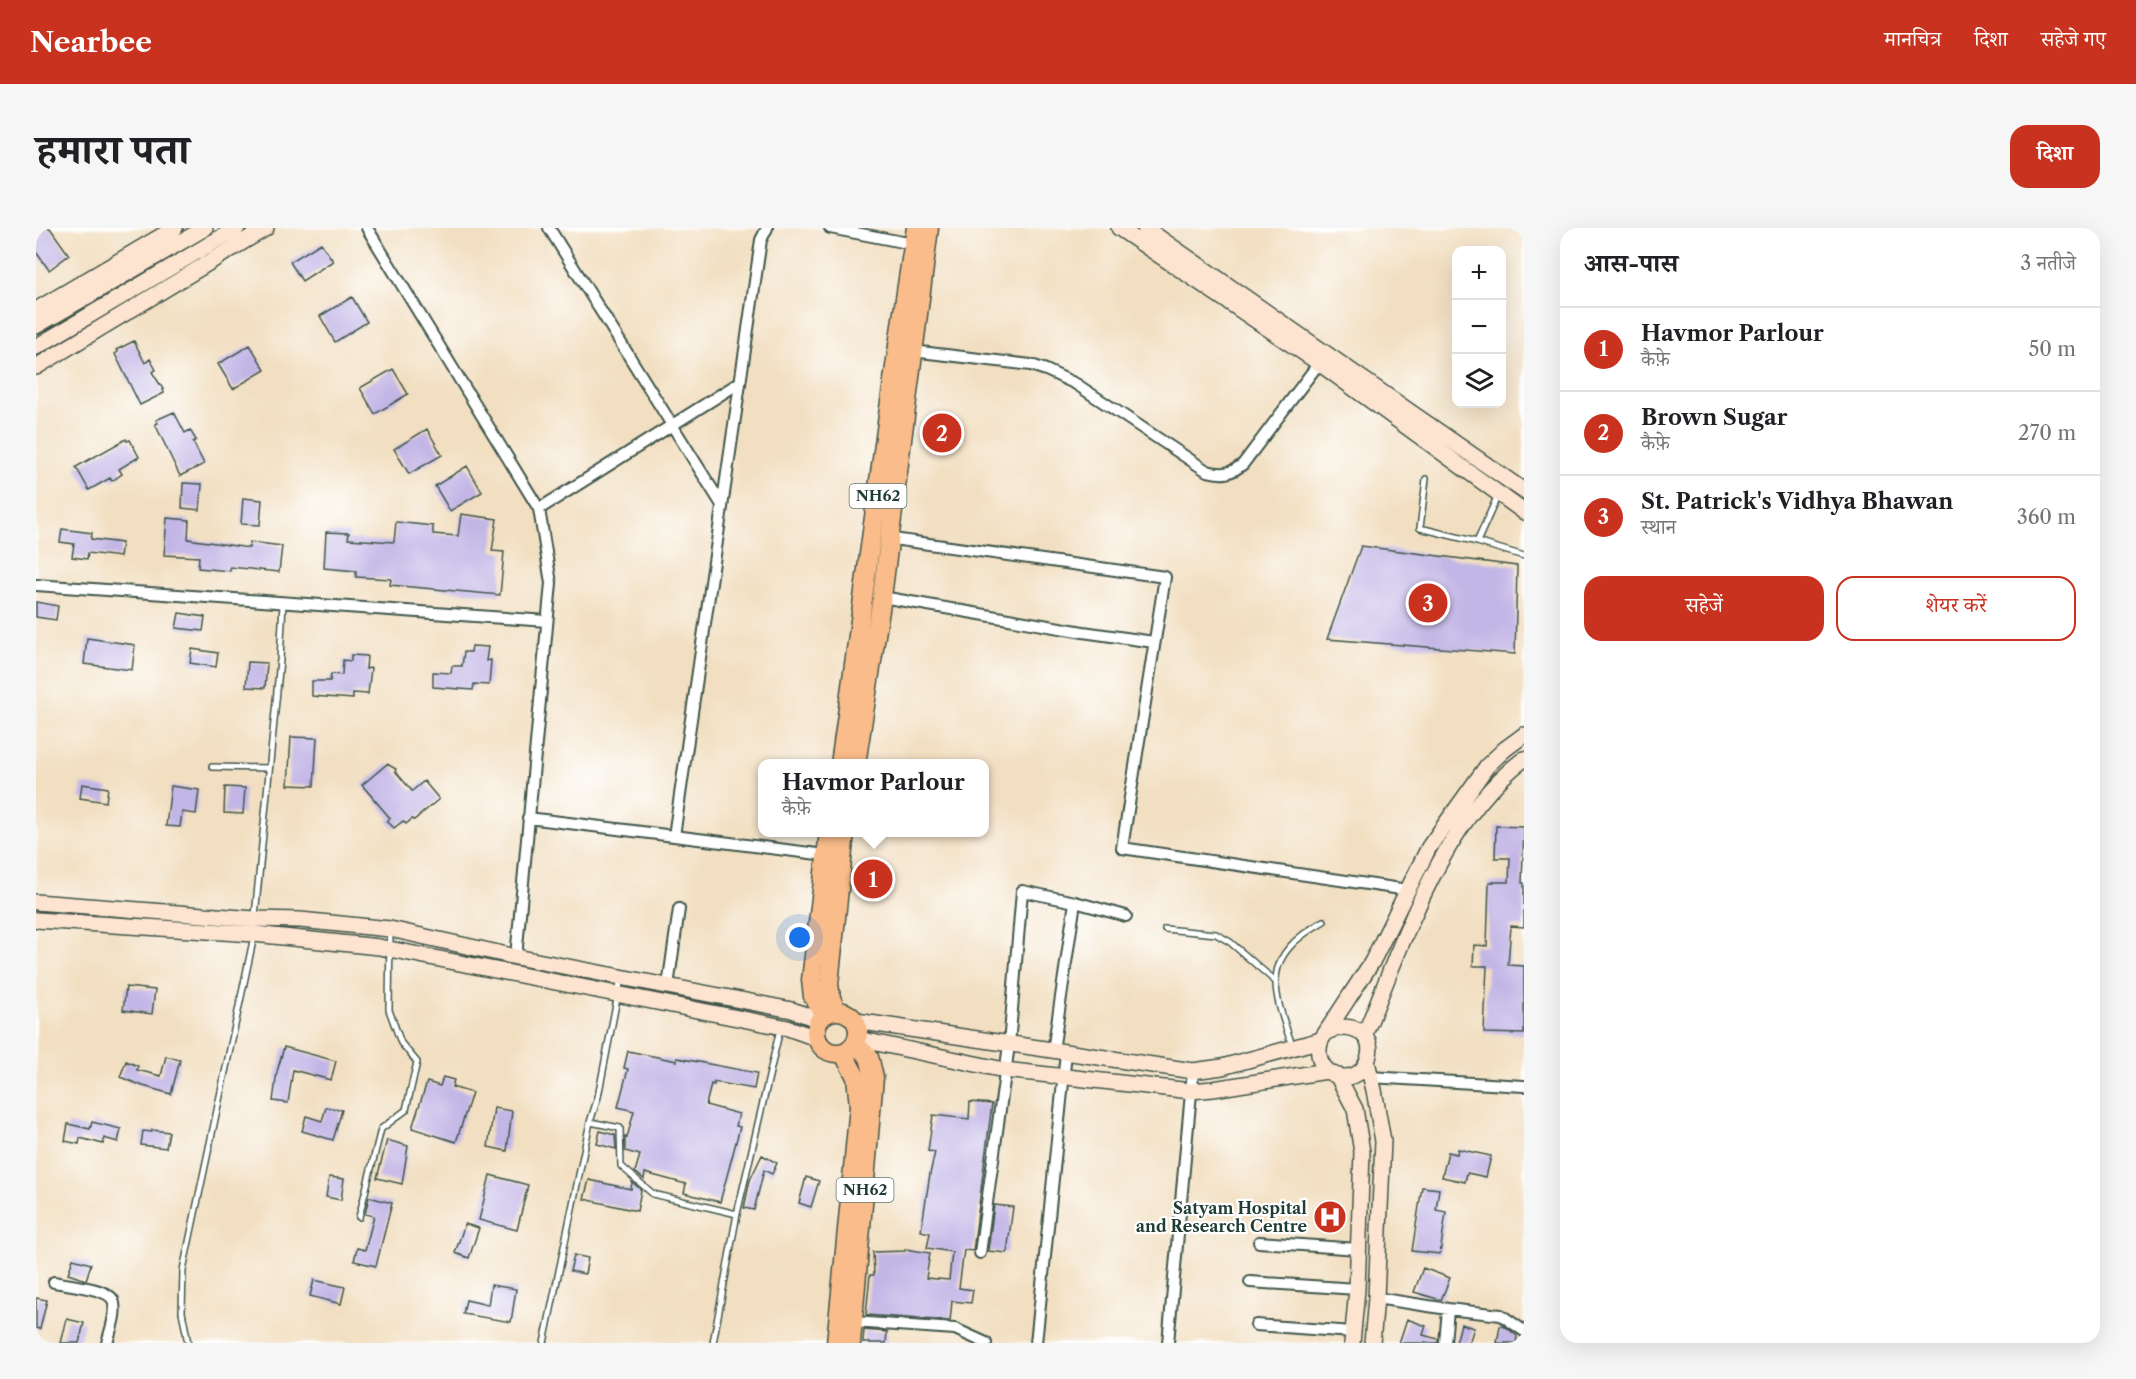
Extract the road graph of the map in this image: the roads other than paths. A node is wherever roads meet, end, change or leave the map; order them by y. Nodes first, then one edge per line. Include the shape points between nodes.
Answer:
1 (175, 228) edge
2 (205, 228) edge
3 (237, 228) edge
4 (266, 228) edge
5 (367, 228) edge
6 (549, 228) edge
7 (767, 228) edge
8 (830, 228) edge
9 (929, 228) edge
10 (1119, 228) edge
11 (1145, 228) edge
12 (914, 236) edge
13 (36, 310) edge
14 (36, 326) edge
15 (36, 347) edge
16 (912, 351) junction
17 (1319, 363) junction
18 (36, 367) edge
19 (739, 383) junction
20 (672, 426) junction
21 (1426, 479) dead end
22 (1524, 491) edge
23 (1499, 494) junction
24 (722, 506) junction
25 (539, 509) junction
26 (1524, 512) edge
27 (880, 537) junction
28 (1476, 542) junction
29 (1524, 556) edge
30 (36, 585) edge
31 (882, 597) junction
32 (284, 601) junction
33 (547, 621) junction
34 (1154, 642) junction
35 (1524, 735) edge
36 (841, 759) edge
37 (857, 759) edge
38 (1524, 759) edge
39 (212, 767) dead end
40 (269, 768) junction
41 (528, 818) junction
42 (674, 836) junction
43 (828, 837) edge
44 (844, 837) edge
45 (826, 855) junction
46 (1408, 890) junction
47 (36, 902) edge
48 (1075, 902) junction
49 (679, 909) dead end
50 (1126, 916) dead end
51 (36, 920) edge
52 (1324, 921) dead end
53 (254, 926) junction
54 (390, 929) junction
55 (1165, 929) dead end
56 (389, 949) junction
57 (516, 957) junction
58 (622, 977) junction
59 (1275, 981) junction
60 (668, 986) junction
61 (618, 995) junction
62 (824, 1021) junction
63 (781, 1027) junction
64 (1324, 1036) junction
65 (1364, 1036) junction
66 (853, 1039) junction
67 (1009, 1045) junction
68 (1292, 1047) junction
69 (1059, 1052) junction
70 (1004, 1070) junction
71 (1369, 1070) junction
72 (1193, 1071) junction
73 (1333, 1074) junction
74 (1064, 1077) junction
75 (1524, 1086) edge
76 (1191, 1091) junction
77 (590, 1122) junction
78 (737, 1214) junction
79 (359, 1217) dead end
80 (1259, 1242) dead end
81 (1358, 1249) junction
82 (980, 1253) dead end
83 (54, 1282) dead end
84 (1250, 1282) dead end
85 (1357, 1289) junction
86 (1376, 1298) junction
87 (1448, 1310) junction
88 (853, 1322) junction
89 (1256, 1324) dead end
90 (1524, 1331) edge
91 (1352, 1337) edge
92 (107, 1343) edge
93 (188, 1343) edge
94 (544, 1343) edge
95 (713, 1343) edge
96 (836, 1343) edge
97 (851, 1343) edge
98 (986, 1343) edge
99 (1036, 1343) edge
100 (1168, 1343) edge
101 (1372, 1343) edge
102 (1445, 1343) edge

1 - 13 street
2 - 14 street
3 - 15 street
4 - 18 street
5 - 25 street
6 - 20 street
7 - 19 street via 761,240
8 - 12 street
9 - 16 highway, NH62
10 - 17 street
11 - 22 street
12 - 27 highway, NH62 via 895,364
16 - 17 street via 1047,370 1076,384 1207,471 1223,475 1243,464
16 - 27 highway, NH62
17 - 23 street
19 - 20 street
19 - 24 street
20 - 24 street
20 - 25 street
21 - 28 lane via 1420,528
23 - 26 street
23 - 28 lane
24 - 42 street
25 - 33 street via 551,583
27 - 31 highway, NH62
27 - 34 street via 1165,577
27 - 36 highway, NH62
28 - 29 lane
30 - 32 street
31 - 34 street
31 - 37 highway, NH62
32 - 33 street
32 - 40 lane
33 - 41 street
34 - 46 street via 1122,848
35 - 46 street via 1487,766 1429,848
38 - 65 street via 1482,798 1445,853 1423,895
39 - 40 lane
40 - 53 lane
41 - 42 street
41 - 57 street
42 - 45 street
43 - 45 highway
44 - 62 highway via 829,984 831,998
45 - 62 highway via 811,980 813,997
46 - 64 street via 1372,962
47 - 53 street
48 - 50 street
48 - 67 street via 1022,891
48 - 69 street
49 - 60 street
51 - 53 street
52 - 59 lane via 1303,933 1288,949 1280,959
53 - 54 street via 300,920
53 - 56 street
53 - 93 lane via 183,1270 182,1312
54 - 56 lane
54 - 57 street
55 - 59 lane via 1208,932 1222,937
56 - 61 street
56 - 79 lane via 389,1010 402,1043 417,1062 406,1110 381,1129
57 - 58 street
58 - 60 street
58 - 61 lane
59 - 68 lane via 1276,997
60 - 62 street via 792,1010
61 - 63 street
61 - 77 lane
62 - 63 street
62 - 66 highway, NH62 via 844,1011
62 - 66 highway via 820,1046 826,1051 834,1054
63 - 78 lane
64 - 65 street via 1336,1027 1346,1026
64 - 68 street
64 - 73 street via 1319,1059
65 - 71 street via 1370,1048
66 - 67 street
66 - 70 street
66 - 88 highway, NH62 via 869,1057 874,1077
66 - 96 highway, NH62 via 860,1106
67 - 69 street
67 - 70 street
68 - 72 street
69 - 72 street
69 - 74 street
70 - 74 street
70 - 82 street
71 - 73 street via 1347,1077
71 - 75 street
71 - 86 street via 1383,1141
72 - 76 street
73 - 76 street
73 - 81 street via 1355,1109 1362,1152
74 - 76 street
74 - 99 street
76 - 100 street
77 - 78 lane via 620,1128 621,1166 653,1194
77 - 94 lane
78 - 95 lane
80 - 81 street
81 - 85 street
83 - 92 street via 109,1295 114,1301 114,1317
84 - 85 street
85 - 91 street
86 - 87 street
86 - 101 street
87 - 90 street via 1501,1315
87 - 102 street
88 - 97 highway, NH62
88 - 98 street via 955,1329
89 - 91 street

